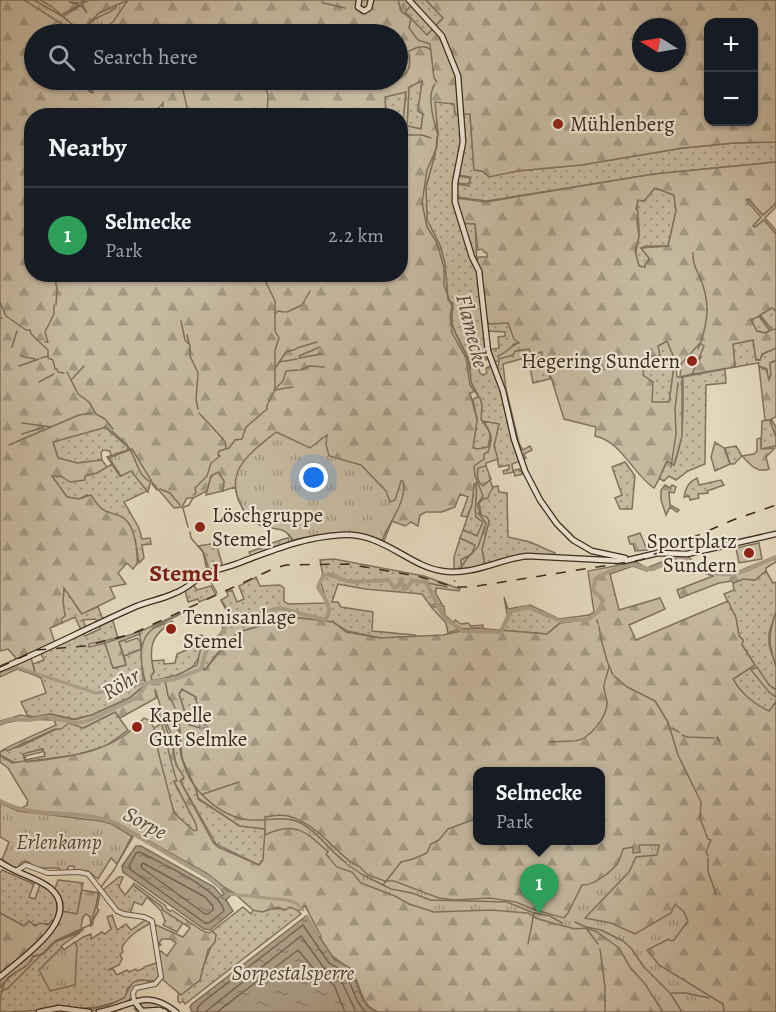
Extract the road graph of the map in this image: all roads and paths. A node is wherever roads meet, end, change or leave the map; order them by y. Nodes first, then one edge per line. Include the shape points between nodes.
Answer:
1 (359, 0) edge
2 (372, 0) edge
3 (409, 0) edge
4 (776, 534) edge
5 (639, 557) junction
6 (0, 669) edge
7 (0, 862) edge
8 (17, 873) junction
9 (0, 977) edge
10 (134, 1000) junction
11 (39, 1012) edge
12 (89, 1012) edge
13 (99, 1012) edge
14 (165, 1012) edge
15 (176, 1012) edge

1 - 2 main road via 358,7 364,11
3 - 5 main road via 439,32 458,76 463,142 455,202 479,271 487,348 525,471 557,524 575,541 592,551
4 - 5 main road via 687,554
5 - 6 main road via 615,561 527,556 486,568 447,572 432,569 386,544 343,534 291,543 210,572 175,594 140,605
7 - 8 main road
8 - 9 main road via 54,892 60,907 56,923 46,936
8 - 10 street via 27,865 48,873 86,873 119,912 152,921 161,976 156,984 136,988
10 - 13 main road
10 - 14 main road via 142,1011
10 - 15 main road via 154,1000
11 - 12 main road via 59,1008

